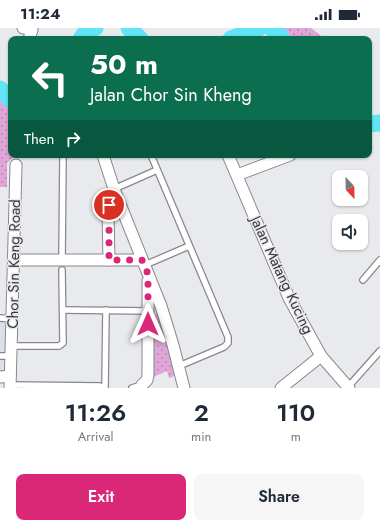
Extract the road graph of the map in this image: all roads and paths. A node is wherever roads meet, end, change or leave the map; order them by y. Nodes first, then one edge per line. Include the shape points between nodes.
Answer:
1 (63, 158) edge
2 (104, 158) edge
3 (152, 158) edge
4 (229, 158) edge
5 (282, 158) edge
6 (16, 164) dead end
7 (157, 170) junction
8 (237, 175) junction
9 (114, 189) junction
10 (189, 246) junction
11 (14, 260) junction
12 (109, 260) junction
13 (380, 260) edge
14 (62, 265) junction
15 (145, 266) junction
16 (363, 280) dead end
17 (63, 310) junction
18 (106, 310) junction
19 (148, 311) junction
20 (0, 318) edge
21 (13, 319) junction
22 (12, 351) junction
23 (380, 352) edge
24 (0, 356) edge
25 (321, 356) junction
26 (179, 366) junction
27 (8, 381) edge
28 (60, 387) edge
29 (139, 387) edge
30 (104, 388) edge
31 (184, 388) edge
32 (281, 388) edge
33 (348, 388) edge

1 - 14 lane
2 - 9 street
3 - 7 lane
4 - 8 street, Jalan Matang Kucing
5 - 8 street
6 - 11 street, Chor Sin Keng Road
7 - 9 lane
7 - 10 lane
8 - 25 street, Jalan Matang Kucing via 289,298
9 - 12 street via 108,211
9 - 15 street
10 - 15 lane
10 - 26 lane via 228,337 228,343
11 - 14 street
11 - 21 street, Chor Sin Keng Road
12 - 14 street
12 - 15 street
13 - 16 lane
14 - 17 lane
15 - 19 street
15 - 26 street via 161,306
17 - 18 lane
17 - 22 lane via 61,345
18 - 19 lane
18 - 30 lane
19 - 29 street via 148,375 147,380
20 - 21 lane
21 - 22 street, Chor Sin Keng Road
22 - 24 lane
22 - 27 street, Chor Sin Keng Road
23 - 33 lane
25 - 32 street
25 - 33 street, Jalan Matang Kucing
26 - 31 street
27 - 28 lane
28 - 30 lane

